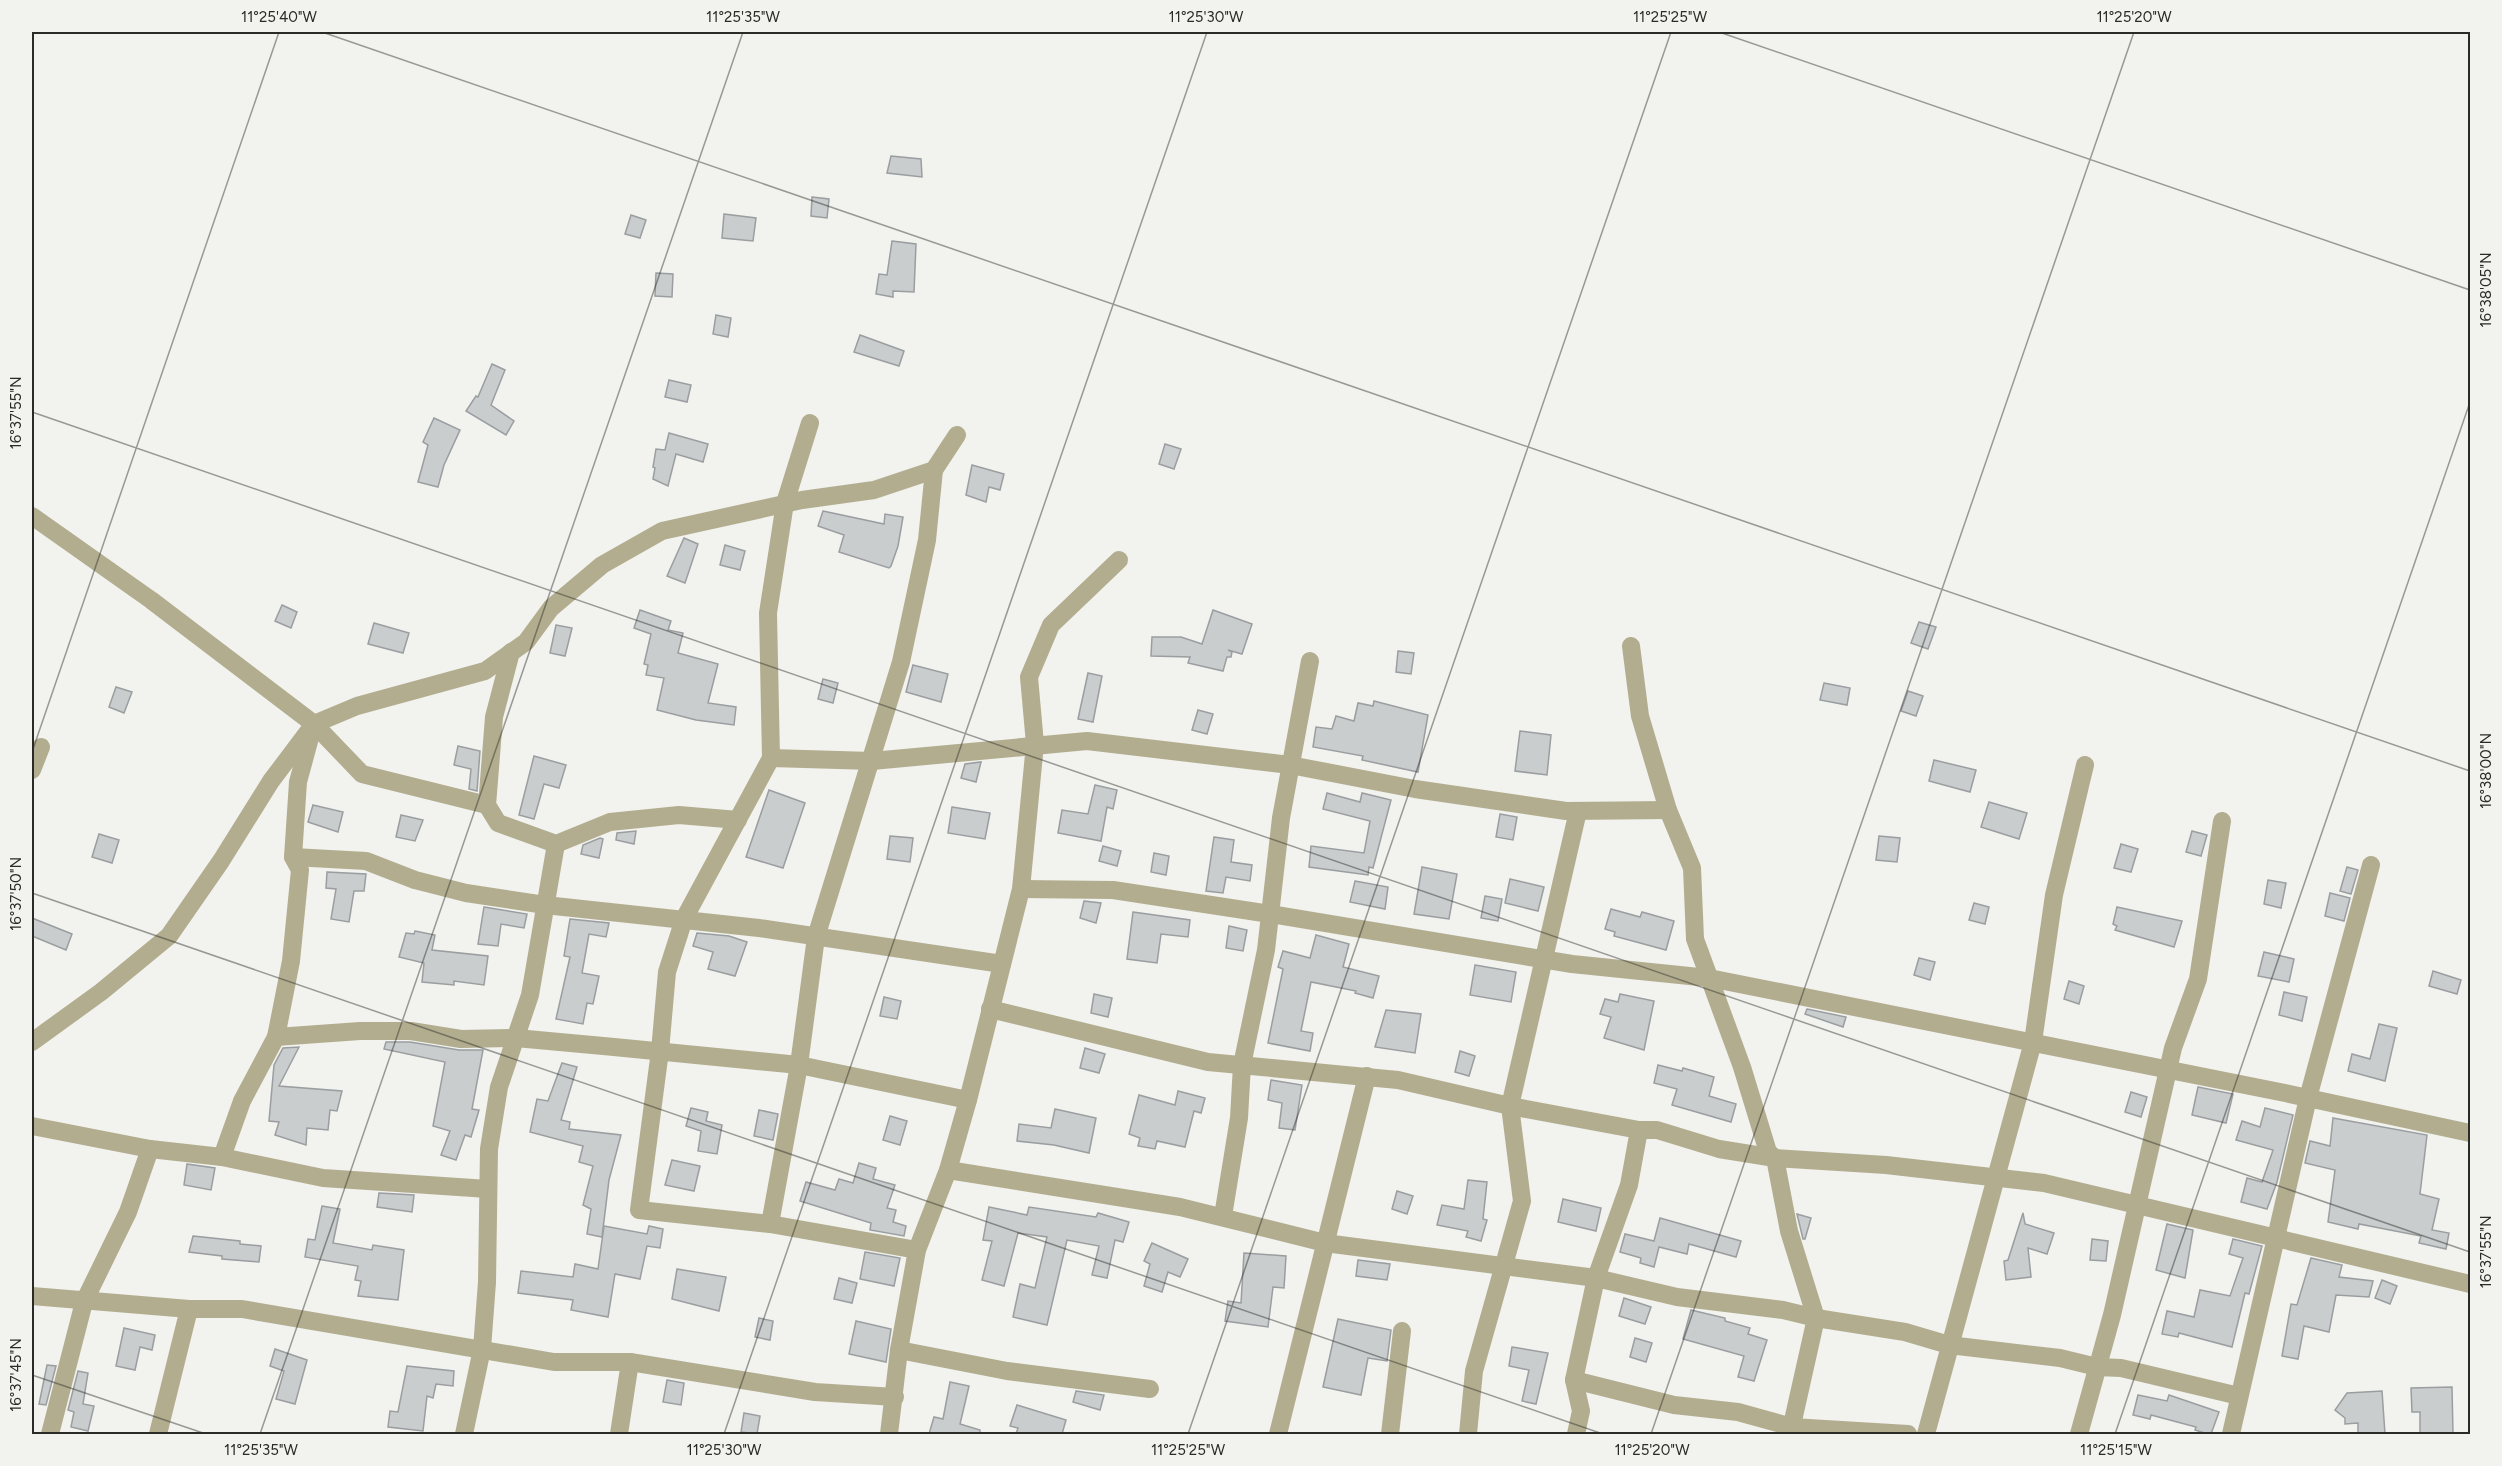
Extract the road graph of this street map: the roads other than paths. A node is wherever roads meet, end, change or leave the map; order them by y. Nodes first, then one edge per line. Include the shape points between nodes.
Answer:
1 (810, 423) dead end
2 (957, 435) dead end
3 (934, 470) junction
4 (785, 503) junction
5 (32, 516) edge
6 (1119, 560) dead end
7 (1631, 646) dead end
8 (512, 652) junction
9 (1310, 661) dead end
10 (314, 724) junction
11 (1035, 744) junction
12 (41, 747) dead end
13 (771, 758) junction
14 (872, 761) junction
15 (1290, 765) junction
16 (2085, 765) dead end
17 (32, 770) edge
18 (487, 805) junction
19 (1668, 810) junction
20 (1578, 811) junction
21 (738, 820) junction
22 (2223, 821) dead end
23 (556, 844) junction
24 (293, 857) junction
25 (2371, 865) dead end
26 (1021, 889) junction
27 (545, 905) junction
28 (1270, 914) junction
29 (684, 919) junction
30 (816, 937) junction
31 (1543, 959) junction
32 (1002, 964) junction
33 (1710, 978) junction
34 (990, 1010) junction
35 (276, 1037) junction
36 (516, 1038) junction
37 (32, 1042) edge
38 (2033, 1042) junction
39 (660, 1051) junction
40 (799, 1065) junction
41 (1242, 1065) junction
42 (2168, 1069) junction
43 (1367, 1076) junction
44 (2308, 1098) junction
45 (968, 1100) junction
46 (1509, 1106) junction
47 (32, 1126) edge
48 (1639, 1130) junction
49 (2470, 1133) edge
50 (150, 1149) junction
51 (222, 1157) junction
52 (1775, 1158) junction
53 (948, 1170) junction
54 (1995, 1178) junction
55 (488, 1189) junction
56 (2137, 1204) junction
57 (1222, 1216) junction
58 (770, 1224) junction
59 (2278, 1238) junction
60 (1325, 1243) junction
61 (917, 1250) junction
62 (1504, 1266) junction
63 (1596, 1278) junction
64 (2470, 1284) edge
65 (32, 1296) edge
66 (84, 1302) junction
67 (189, 1309) junction
68 (1816, 1318) junction
69 (1402, 1331) dead end
70 (1949, 1345) junction
71 (482, 1349) junction
72 (899, 1350) junction
73 (630, 1362) junction
74 (2097, 1367) junction
75 (1574, 1380) junction
76 (1150, 1389) dead end
77 (2239, 1396) junction
78 (895, 1397) junction
79 (1791, 1431) edge
80 (50, 1434) edge
81 (158, 1434) edge
82 (464, 1434) edge
83 (619, 1434) edge
84 (889, 1434) edge
85 (1278, 1434) edge
86 (1390, 1434) edge
87 (1468, 1434) edge
88 (1576, 1434) edge
89 (1908, 1434) edge
90 (1926, 1434) edge
91 (2079, 1434) edge
92 (2231, 1434) edge

1 - 4 street
2 - 3 street
3 - 4 street via 874,490
3 - 14 street via 927,540 911,617
4 - 8 street via 662,531 602,565 551,608 526,642
4 - 13 street via 768,613
5 - 10 street via 151,600
6 - 11 street via 1051,625 1029,676
7 - 19 street via 1640,716
8 - 10 street via 485,671 357,706
8 - 18 street via 494,717
9 - 15 street
10 - 18 street via 362,774
10 - 24 street via 298,782
10 - 37 street via 271,781 169,936
11 - 14 street
11 - 15 street via 1087,741
11 - 26 street
12 - 17 street
13 - 14 street
13 - 21 street
14 - 30 street
15 - 20 street via 1415,789
15 - 28 street
16 - 38 street via 2054,895
18 - 23 street via 498,823
19 - 20 street
19 - 33 street via 1692,868 1695,939
20 - 31 street
21 - 23 street via 679,815 610,822
21 - 29 street
22 - 42 street via 2198,979
23 - 27 street
24 - 27 street via 366,861 435,885
24 - 35 street via 300,870 291,961
25 - 44 street
26 - 28 street via 1113,891
26 - 32 street
27 - 29 street
27 - 36 street via 530,995
28 - 31 street
28 - 41 street
29 - 30 street
29 - 39 street via 667,972
30 - 32 street
30 - 40 street
31 - 33 street
31 - 46 street
32 - 34 street
33 - 38 street
33 - 52 street via 1742,1066 1767,1152
34 - 41 street via 1208,1062
34 - 45 street
35 - 36 street via 411,1031 461,1039
35 - 51 street via 243,1101
36 - 39 street
36 - 55 street via 499,1087 489,1149
38 - 42 street
38 - 54 street
39 - 40 street
39 - 58 street via 639,1210
40 - 45 street
40 - 58 street
41 - 43 street
41 - 57 street via 1239,1118
42 - 44 street
42 - 56 street
43 - 46 street
43 - 60 street
44 - 49 street
44 - 59 street
45 - 53 street
46 - 48 street
46 - 62 street via 1522,1201
47 - 50 street
48 - 52 street via 1657,1130 1719,1149
48 - 63 street via 1629,1185
50 - 51 street
50 - 66 street via 128,1212
51 - 55 street via 323,1178
52 - 54 street via 1886,1165
52 - 68 street via 1789,1231
53 - 57 street
53 - 61 street
54 - 56 street via 2044,1183
54 - 70 street
55 - 71 street
56 - 59 street
56 - 74 street
57 - 60 street
58 - 61 street
59 - 64 street
59 - 77 street
60 - 62 street
60 - 85 street
61 - 72 street
62 - 63 street
62 - 87 street via 1474,1371
63 - 68 street via 1677,1297
63 - 75 street
65 - 66 street
66 - 67 street
66 - 80 street
67 - 71 street via 242,1309
67 - 81 street
68 - 70 street via 1905,1332
68 - 79 street
69 - 86 street
70 - 74 street via 2060,1358
70 - 90 street
71 - 73 street via 554,1362
71 - 82 street
72 - 76 street via 1007,1371
72 - 78 street
73 - 78 street via 815,1392
73 - 83 street
74 - 77 street via 2121,1368
74 - 91 street
75 - 79 street via 1674,1405 1738,1412
75 - 88 street via 1581,1411
77 - 92 street
78 - 84 street
79 - 89 street

